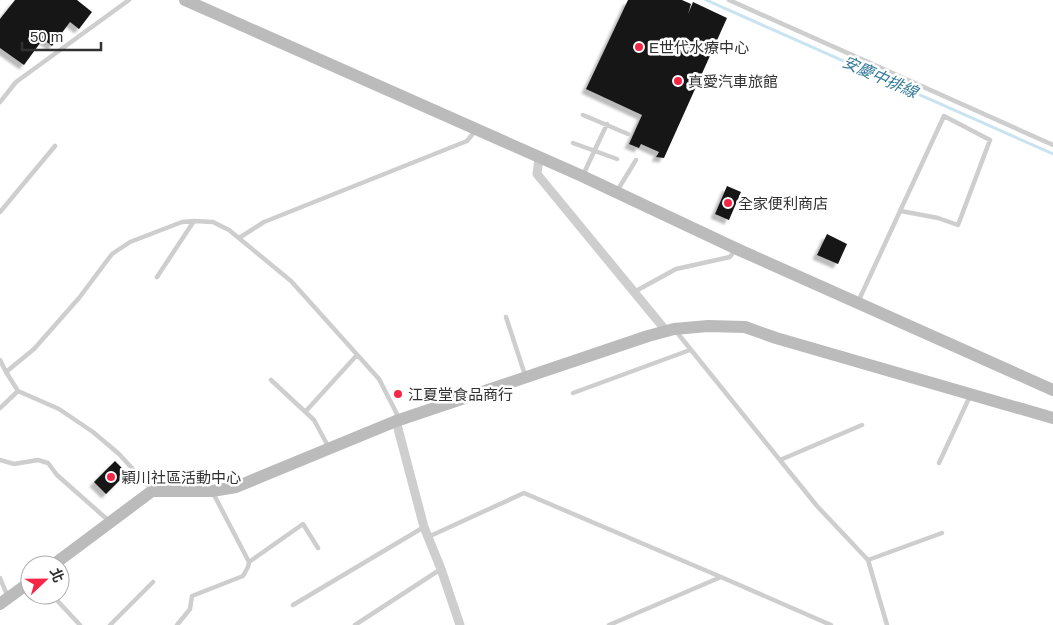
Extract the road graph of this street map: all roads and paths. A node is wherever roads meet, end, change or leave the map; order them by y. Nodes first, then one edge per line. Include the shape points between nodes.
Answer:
1 (129, 0) edge
2 (185, 0) edge
3 (729, 0) edge
4 (0, 102) edge
5 (583, 115) dead end
6 (607, 124) junction
7 (477, 130) junction
8 (628, 134) dead end
9 (573, 143) dead end
10 (1053, 145) edge
11 (55, 146) dead end
12 (595, 150) junction
13 (539, 158) junction
14 (617, 159) dead end
15 (636, 160) dead end
16 (582, 176) junction
17 (616, 193) junction
18 (901, 211) junction
19 (0, 212) edge
20 (194, 221) junction
21 (239, 238) junction
22 (736, 249) junction
23 (157, 277) dead end
24 (634, 292) junction
25 (857, 304) junction
26 (506, 317) dead end
27 (670, 331) junction
28 (690, 350) junction
29 (357, 355) junction
30 (0, 360) edge
31 (6, 372) junction
32 (526, 377) junction
33 (271, 380) dead end
34 (1053, 390) edge
35 (18, 391) junction
36 (573, 393) dead end
37 (971, 393) junction
38 (0, 408) edge
39 (306, 411) junction
40 (1053, 418) edge
41 (398, 420) junction
42 (862, 425) dead end
43 (329, 448) junction
44 (0, 460) edge
45 (780, 460) junction
46 (939, 463) dead end
47 (153, 491) junction
48 (212, 492) junction
49 (111, 522) junction
50 (424, 527) junction
51 (942, 532) dead end
52 (428, 537) junction
53 (318, 548) dead end
54 (66, 555) edge
55 (868, 560) junction
56 (249, 562) junction
57 (442, 569) junction
58 (721, 577) junction
59 (0, 578) edge
60 (0, 582) edge
61 (152, 582) dead end
62 (20, 588) edge
63 (4, 597) edge
64 (61, 605) edge
65 (293, 605) dead end
66 (80, 625) edge
67 (110, 625) edge
68 (177, 625) edge
69 (355, 625) edge
70 (460, 625) edge
71 (609, 625) edge
72 (831, 625) edge
73 (887, 625) edge

1 - 4 lane via 16,82
2 - 7 street
3 - 10 lane
5 - 6 lane
6 - 8 lane
6 - 12 lane
7 - 13 street
7 - 21 lane via 467,141 264,222
9 - 12 lane
11 - 19 lane
12 - 14 lane
12 - 16 lane
13 - 16 street
13 - 24 street via 537,174
15 - 17 lane
16 - 17 street
17 - 22 street
18 - 18 lane via 944,116 990,140 958,225
18 - 25 lane
20 - 21 lane via 213,222
20 - 23 lane
20 - 31 lane via 167,227 130,242 112,254 34,350
21 - 29 lane via 291,281
22 - 24 lane via 730,257 676,269
22 - 25 street
24 - 27 street
25 - 34 street
26 - 32 lane
27 - 28 lane
27 - 32 street
27 - 37 street via 708,326 744,327
28 - 36 lane
28 - 45 lane
29 - 39 lane
29 - 41 lane via 379,379
30 - 31 lane
31 - 35 lane
32 - 41 street
33 - 39 lane
35 - 38 lane
35 - 47 lane via 60,409 93,432 119,454
37 - 40 street
37 - 46 lane
39 - 43 lane
41 - 43 street
41 - 50 street
42 - 45 lane
43 - 48 street via 236,487
44 - 49 lane via 14,464 38,460 48,463 57,475
45 - 55 lane
47 - 48 street
47 - 49 street
48 - 56 lane
49 - 54 street
50 - 52 street
50 - 65 lane
51 - 55 lane
52 - 57 street
52 - 58 lane via 524,493
53 - 56 lane via 303,524
55 - 73 lane
56 - 68 lane via 243,576 192,596 190,609
57 - 69 lane
57 - 70 street
58 - 71 lane
58 - 72 lane
59 - 63 lane
60 - 63 lane
61 - 67 lane
62 - 63 street
64 - 66 lane

